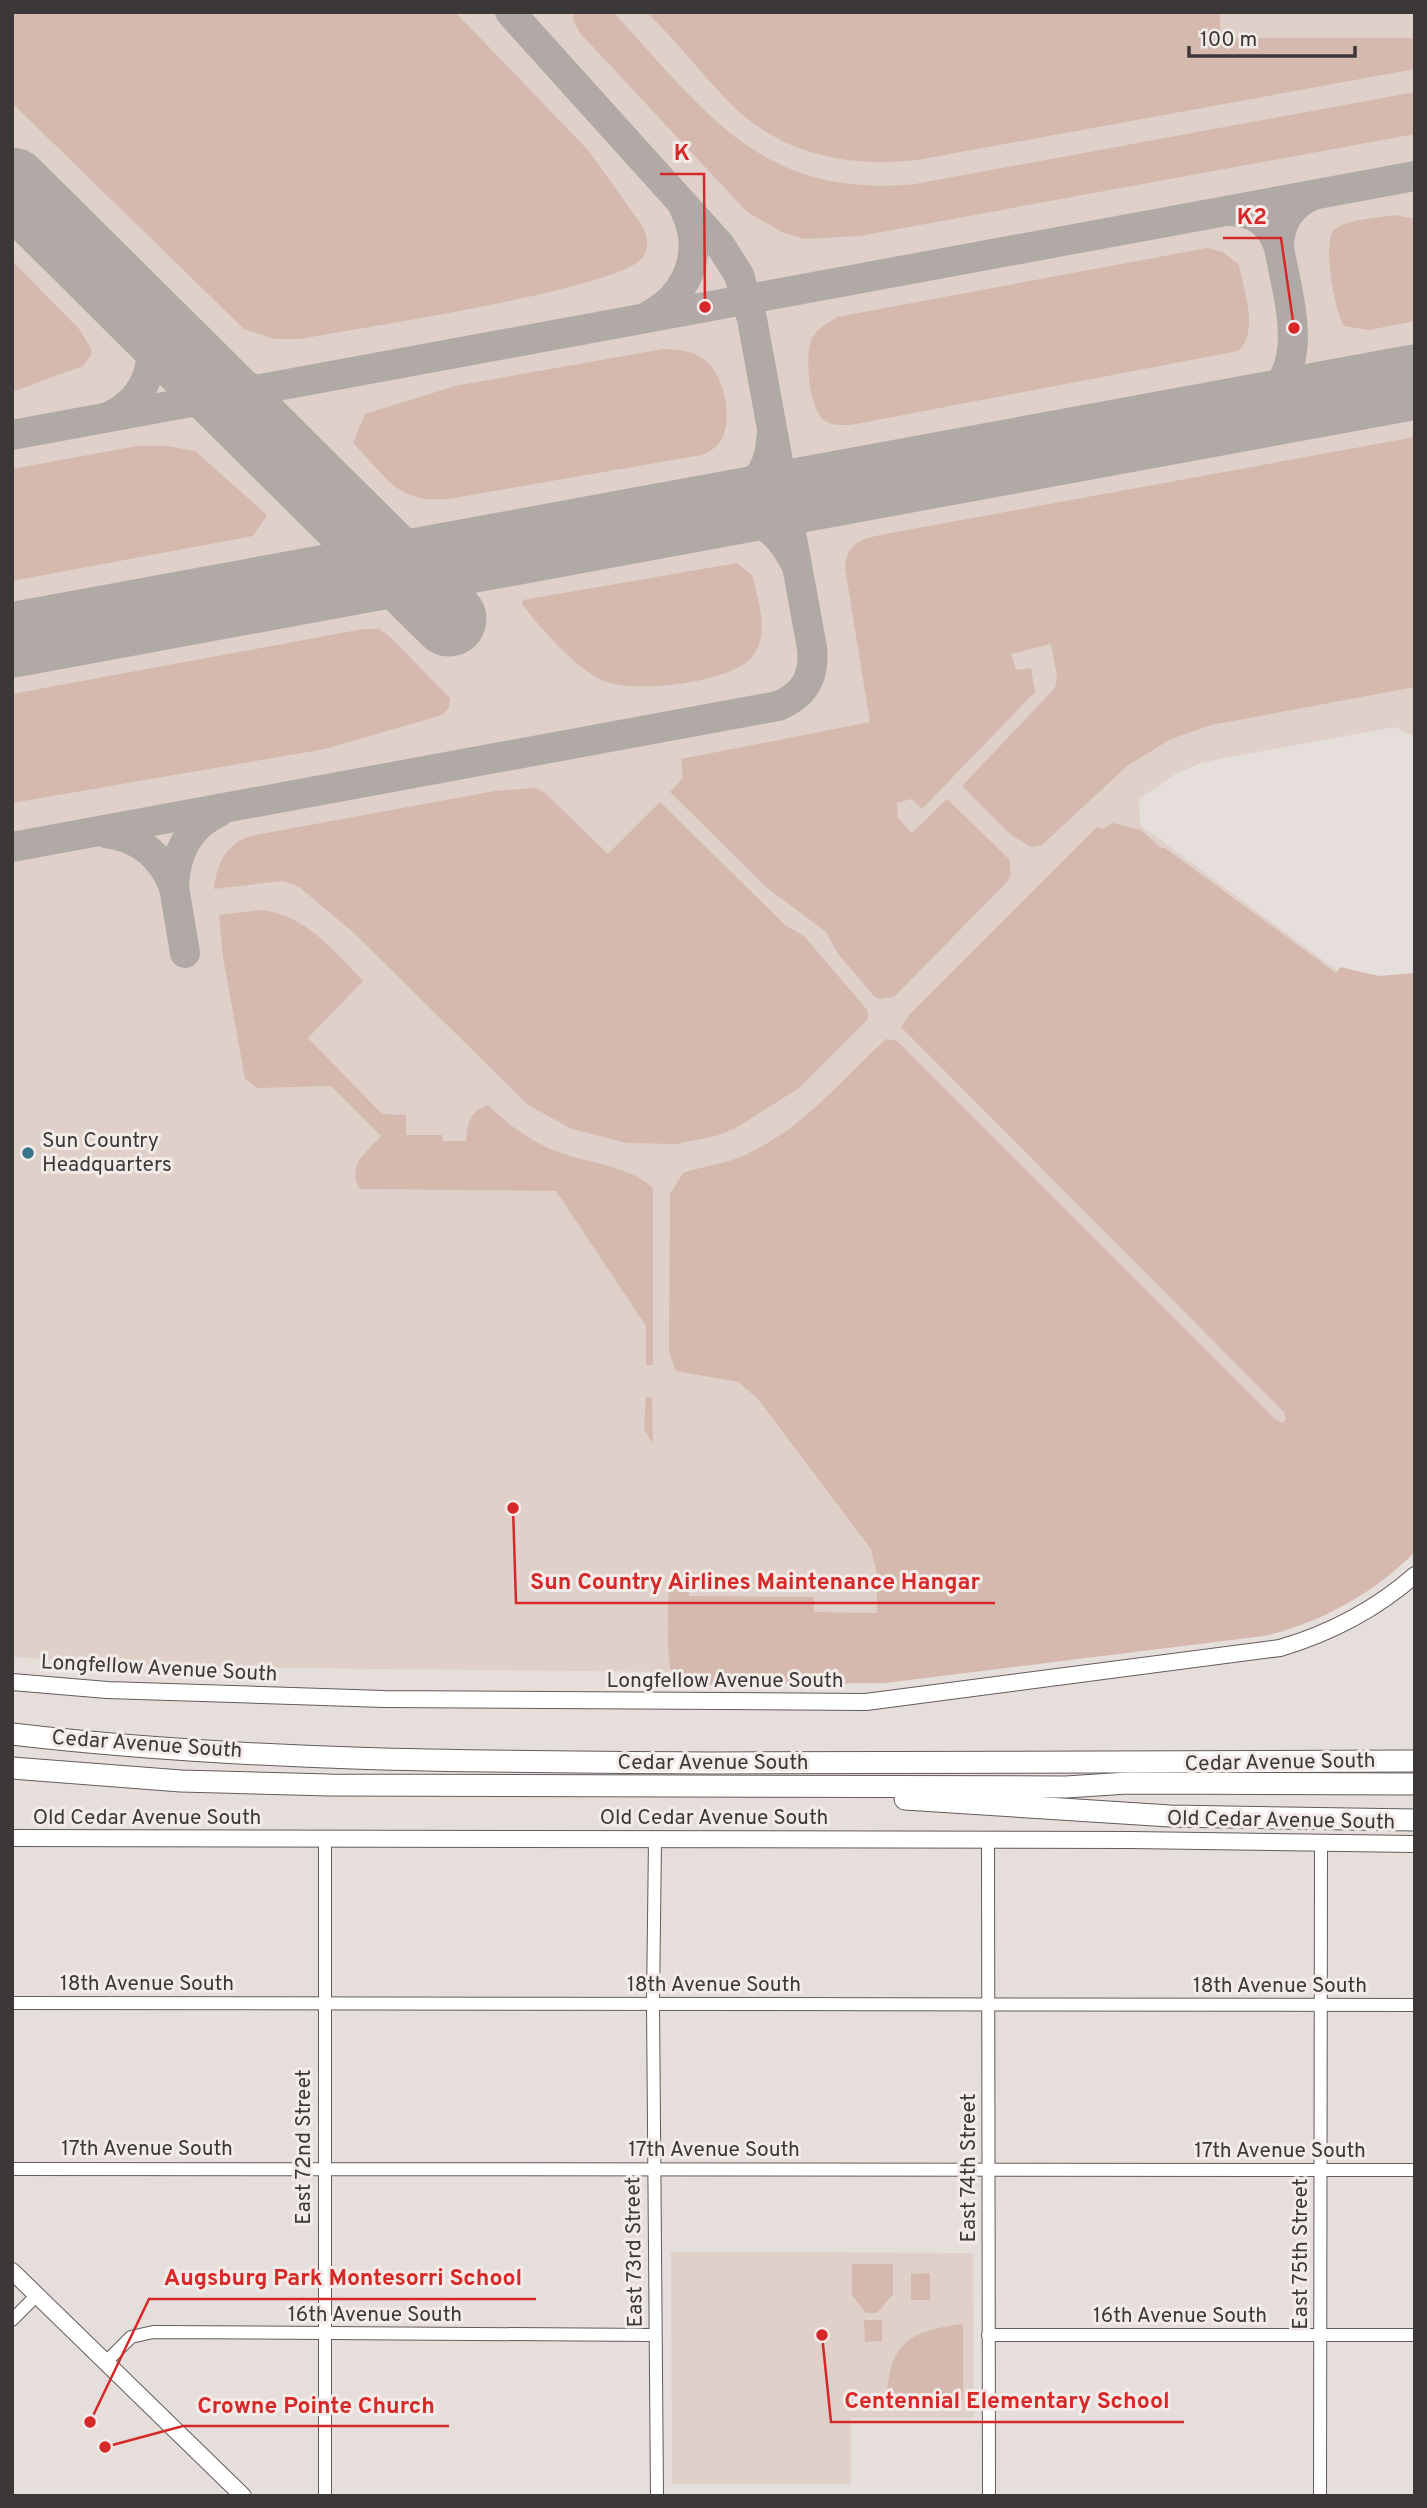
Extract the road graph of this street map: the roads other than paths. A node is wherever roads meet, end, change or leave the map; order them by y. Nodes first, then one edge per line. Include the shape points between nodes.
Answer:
1 (1415, 1575) edge
2 (12, 1682) edge
3 (12, 1734) edge
4 (1414, 1761) edge
5 (12, 1768) edge
6 (12, 1774) edge
7 (74, 1775) junction
8 (1339, 1783) junction
9 (1415, 1784) edge
10 (855, 1787) junction
11 (1415, 1789) edge
12 (1415, 1820) edge
13 (12, 1838) edge
14 (325, 1839) junction
15 (655, 1839) junction
16 (988, 1840) junction
17 (1321, 1843) junction
18 (1415, 1844) edge
19 (12, 2003) edge
20 (653, 2003) junction
21 (324, 2004) junction
22 (988, 2005) junction
23 (1320, 2005) junction
24 (1415, 2005) edge
25 (12, 2169) edge
26 (324, 2169) junction
27 (654, 2169) junction
28 (988, 2170) junction
29 (1321, 2170) junction
30 (1415, 2170) edge
31 (12, 2271) edge
32 (37, 2295) junction
33 (12, 2320) edge
34 (324, 2334) junction
35 (655, 2335) junction
36 (988, 2335) junction
37 (1415, 2335) edge
38 (1320, 2336) junction
39 (106, 2362) junction
40 (243, 2496) edge
41 (325, 2496) edge
42 (656, 2496) edge
43 (989, 2496) edge
44 (1320, 2496) edge

1 - 2 street, Longfellow Avenue South via 1345,1623 1280,1648 866,1702 384,1699 107,1690
3 - 4 highway, Cedar Avenue South via 190,1750 489,1762
5 - 7 highway, Cedar Avenue South
6 - 7 highway
7 - 10 highway, Cedar Avenue South via 329,1785
8 - 9 highway, Cedar Avenue South
8 - 10 highway, Cedar Avenue South
8 - 11 highway
10 - 12 highway via 909,1800 1073,1811
13 - 14 street, Old Cedar Avenue South
14 - 15 street, Old Cedar Avenue South
14 - 21 street, East 72nd Street
15 - 16 street, Old Cedar Avenue South
15 - 20 street, East 73rd Street
16 - 17 street, Old Cedar Avenue South
16 - 22 street, East 74th Street
17 - 18 street, Old Cedar Avenue South
17 - 23 street, East 75th Street
19 - 21 street, 18th Avenue South
20 - 21 street, 18th Avenue South
20 - 22 street, 18th Avenue South
20 - 27 street, East 73rd Street
21 - 26 street, East 72nd Street
22 - 23 street, 18th Avenue South
22 - 28 street, East 74th Street
23 - 24 street, 18th Avenue South
23 - 29 street, East 75th Street
25 - 26 street, 17th Avenue South
26 - 27 street, 17th Avenue South
26 - 34 street, East 72nd Street
27 - 28 street, 17th Avenue South
27 - 35 street, East 73rd Street
28 - 29 street, 17th Avenue South
28 - 36 street, East 74th Street
29 - 30 street, 17th Avenue South
29 - 38 street, East 75th Street
31 - 32 street
32 - 33 street
32 - 39 street
34 - 35 street, 16th Avenue South
34 - 39 street, 16th Avenue South via 153,2332 131,2337
34 - 41 street, East 72nd Street
35 - 42 street, East 73rd Street
36 - 38 street, 16th Avenue South
36 - 43 street, East 74th Street
37 - 38 street, 16th Avenue South
38 - 44 street, East 75th Street
39 - 40 street

